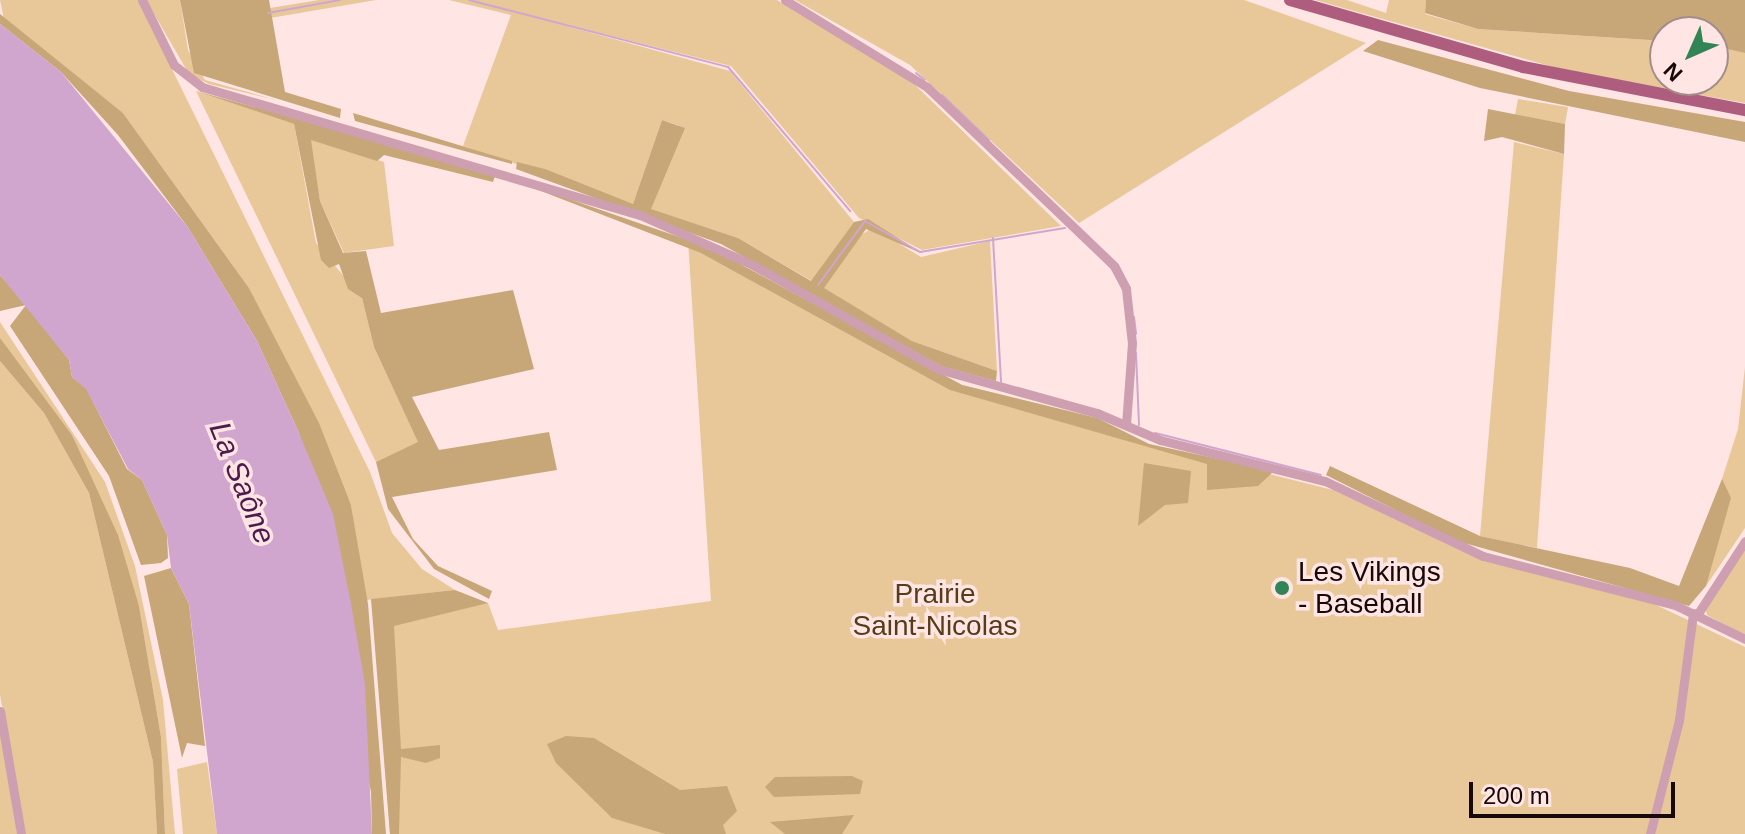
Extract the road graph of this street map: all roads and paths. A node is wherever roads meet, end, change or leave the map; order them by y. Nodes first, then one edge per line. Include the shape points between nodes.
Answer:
1 (142, 0) edge
2 (785, 0) edge
3 (1290, 0) edge
4 (1745, 110) edge
5 (1126, 424) junction
6 (1745, 541) edge
7 (1695, 614) junction
8 (1745, 639) edge
9 (0, 711) edge
10 (21, 834) edge
11 (1650, 834) edge

1 - 5 street via 174,65 202,87 640,215 751,264 938,369
2 - 5 street via 927,87 1114,266 1126,289 1132,343
3 - 4 main road via 1523,67
5 - 7 street via 1160,440 1325,481 1483,556
6 - 7 street
7 - 8 street
7 - 11 street via 1679,720
9 - 10 street

